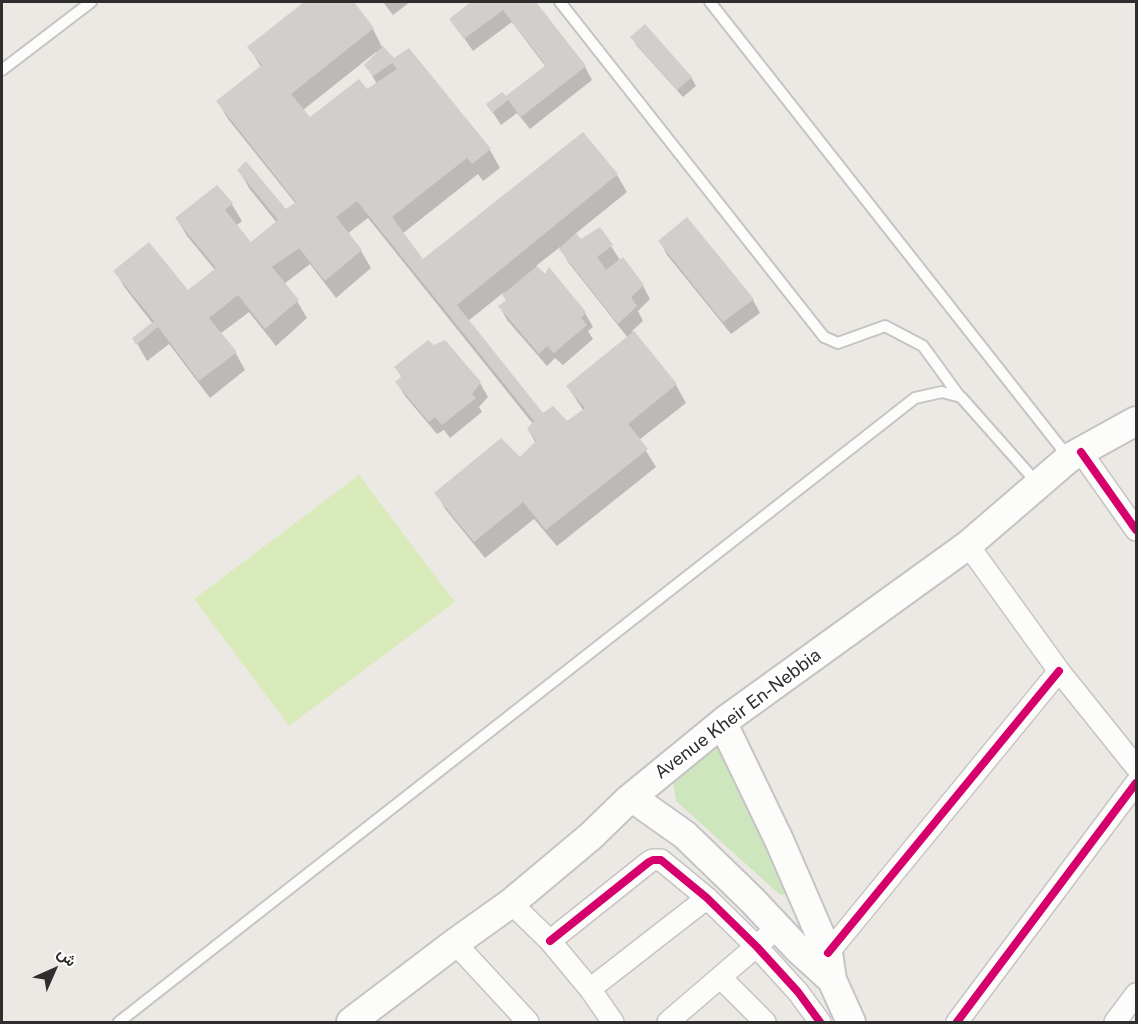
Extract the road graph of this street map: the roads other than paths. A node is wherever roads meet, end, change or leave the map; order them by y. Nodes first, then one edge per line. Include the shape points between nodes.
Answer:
1 (91, 2) edge
2 (560, 2) edge
3 (710, 2) edge
4 (2, 70) edge
5 (961, 397) junction
6 (1137, 421) edge
7 (1075, 455) junction
8 (1038, 484) junction
9 (1137, 530) edge
10 (968, 545) junction
11 (1059, 671) junction
12 (726, 719) junction
13 (1137, 768) edge
14 (1137, 783) edge
15 (628, 800) junction
16 (707, 898) junction
17 (511, 903) junction
18 (778, 928) junction
19 (550, 941) junction
20 (455, 943) junction
21 (757, 947) junction
22 (830, 967) junction
23 (721, 978) junction
24 (590, 989) junction
25 (1137, 994) edge
26 (119, 1023) edge
27 (351, 1023) edge
28 (528, 1023) edge
29 (613, 1023) edge
30 (668, 1023) edge
31 (765, 1023) edge
32 (820, 1023) edge
33 (851, 1023) edge
34 (957, 1023) edge
35 (1115, 1023) edge

1 - 4 lane
2 - 5 lane via 824,337 838,343 885,326 923,346
3 - 7 lane
5 - 8 lane
5 - 26 lane via 942,392 915,398
6 - 7 main road, Avenue Kheir En-Nebbia
7 - 8 main road, Avenue Kheir En-Nebbia
7 - 9 street
8 - 10 main road, Avenue Kheir En-Nebbia
10 - 11 street
10 - 12 main road, Avenue Kheir En-Nebbia
11 - 13 street
11 - 22 street
12 - 15 main road, Avenue Kheir En-Nebbia
12 - 22 main road via 725,728 779,840
14 - 34 street
15 - 17 main road, Avenue Kheir En-Nebbia
15 - 18 main road via 634,799 685,835
16 - 19 street via 661,860 653,860
16 - 21 street
16 - 24 street
17 - 19 street
17 - 20 main road, Avenue Kheir En-Nebbia
18 - 21 street
18 - 22 main road
19 - 24 street
20 - 27 main road, Avenue Kheir En-Nebbia
20 - 28 street
21 - 23 street
21 - 32 street
22 - 33 main road
23 - 30 street
23 - 31 street
24 - 29 street
25 - 35 street

